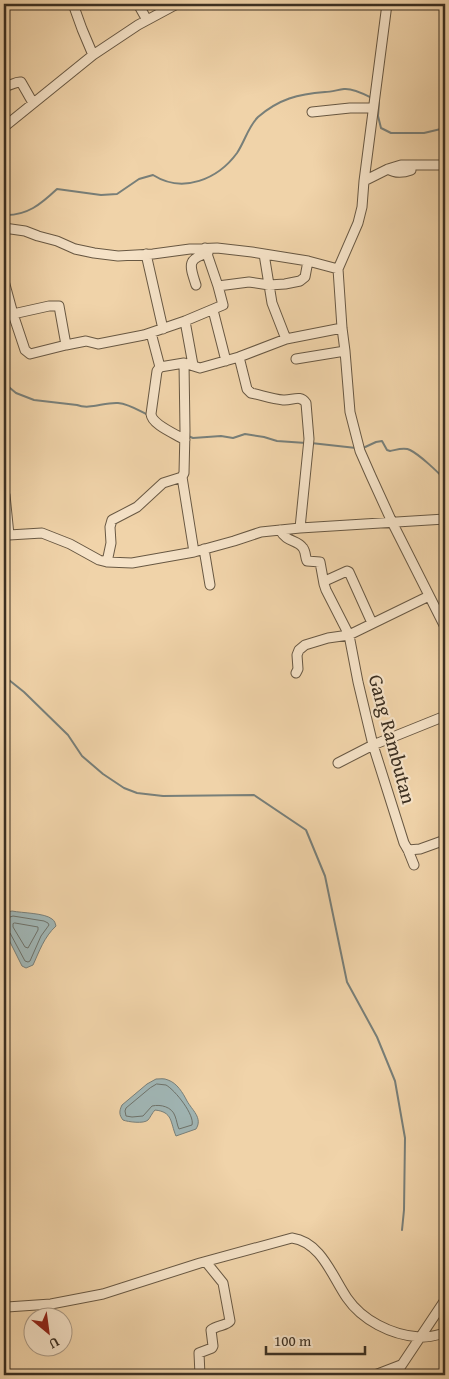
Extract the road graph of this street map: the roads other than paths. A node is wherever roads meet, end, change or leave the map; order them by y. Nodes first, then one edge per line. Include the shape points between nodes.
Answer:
1 (73, 4) edge
2 (138, 4) edge
3 (177, 4) edge
4 (387, 4) edge
5 (147, 20) junction
6 (93, 55) junction
7 (4, 86) edge
8 (374, 102) junction
9 (33, 103) junction
10 (312, 112) dead end
11 (4, 127) edge
12 (445, 165) edge
13 (364, 181) junction
14 (4, 228) edge
15 (206, 250) junction
16 (146, 254) junction
17 (264, 254) junction
18 (308, 261) junction
19 (338, 269) junction
20 (4, 281) edge
21 (196, 284) dead end
22 (269, 285) junction
23 (218, 286) junction
24 (213, 310) junction
25 (8, 315) edge
26 (185, 321) junction
27 (342, 328) junction
28 (163, 329) junction
29 (151, 333) junction
30 (286, 339) junction
31 (66, 345) junction
32 (345, 351) junction
33 (240, 357) junction
34 (296, 359) dead end
35 (226, 361) junction
36 (189, 364) junction
37 (160, 367) junction
38 (185, 436) junction
39 (182, 477) junction
40 (4, 495) edge
41 (445, 519) edge
42 (392, 522) junction
43 (300, 528) junction
44 (280, 530) junction
45 (6, 536) edge
46 (204, 549) junction
47 (194, 552) junction
48 (107, 562) junction
49 (324, 584) junction
50 (210, 585) dead end
51 (429, 596) junction
52 (372, 622) junction
53 (445, 627) edge
54 (349, 635) junction
55 (296, 673) dead end
56 (445, 716) edge
57 (373, 745) junction
58 (338, 762) dead end
59 (445, 840) edge
60 (408, 850) junction
61 (414, 865) dead end
62 (206, 1262) junction
63 (444, 1304) edge
64 (4, 1308) edge
65 (445, 1333) edge
66 (420, 1338) junction
67 (402, 1365) junction
68 (200, 1375) edge
69 (375, 1375) edge
70 (395, 1375) edge

1 - 6 street
2 - 5 street
3 - 5 street
4 - 8 street
5 - 6 street
6 - 9 street
7 - 9 street via 21,82
8 - 10 street
8 - 13 street
9 - 11 street
12 - 13 street via 401,165
13 - 19 street via 358,224
14 - 16 street via 26,231 94,253 118,256
15 - 16 street
15 - 17 street via 217,248
15 - 21 street via 191,263
15 - 23 street
16 - 28 street
17 - 18 street
17 - 22 street
18 - 19 street
18 - 22 street via 304,279
19 - 27 street
20 - 25 street
22 - 23 street via 249,282
22 - 30 street via 272,303
23 - 24 street via 224,305
24 - 26 street
24 - 35 street
25 - 31 street via 28,353
25 - 31 street via 59,306
26 - 28 street
26 - 36 street
27 - 30 street
27 - 32 street
28 - 29 street
29 - 31 street via 98,344 86,341
29 - 37 street
30 - 33 street
32 - 34 street
32 - 42 street via 350,412 359,448
33 - 35 street
33 - 43 street via 247,389 285,401 300,398 307,408 309,443
35 - 36 street via 200,368
36 - 37 street
36 - 38 street
37 - 38 street via 151,417 156,423
38 - 39 street
39 - 47 street
39 - 48 street via 163,483 137,507 112,520
40 - 45 street
41 - 42 street
42 - 43 street
42 - 51 street
43 - 44 street
44 - 46 street via 261,532
44 - 49 street, Gang Rambutan via 285,537 302,546 307,561 320,562
45 - 48 street via 42,533
46 - 47 street
46 - 50 street
47 - 48 street via 132,563
49 - 52 street via 349,572
49 - 54 street, Gang Rambutan
51 - 52 street
51 - 53 street
52 - 54 street
54 - 55 street via 305,645 297,655
54 - 57 street, Gang Rambutan
56 - 57 street
57 - 58 street
57 - 60 street, Gang Rambutan
59 - 60 street
60 - 61 street, Gang Rambutan
62 - 64 street via 103,1294 51,1304
62 - 66 street via 292,1238 303,1241 317,1251 347,1298 363,1316 389,1330
62 - 68 street via 223,1283 230,1320 211,1330 212,1348 199,1353
63 - 66 street
65 - 66 street
66 - 67 street
67 - 69 street
67 - 70 street

